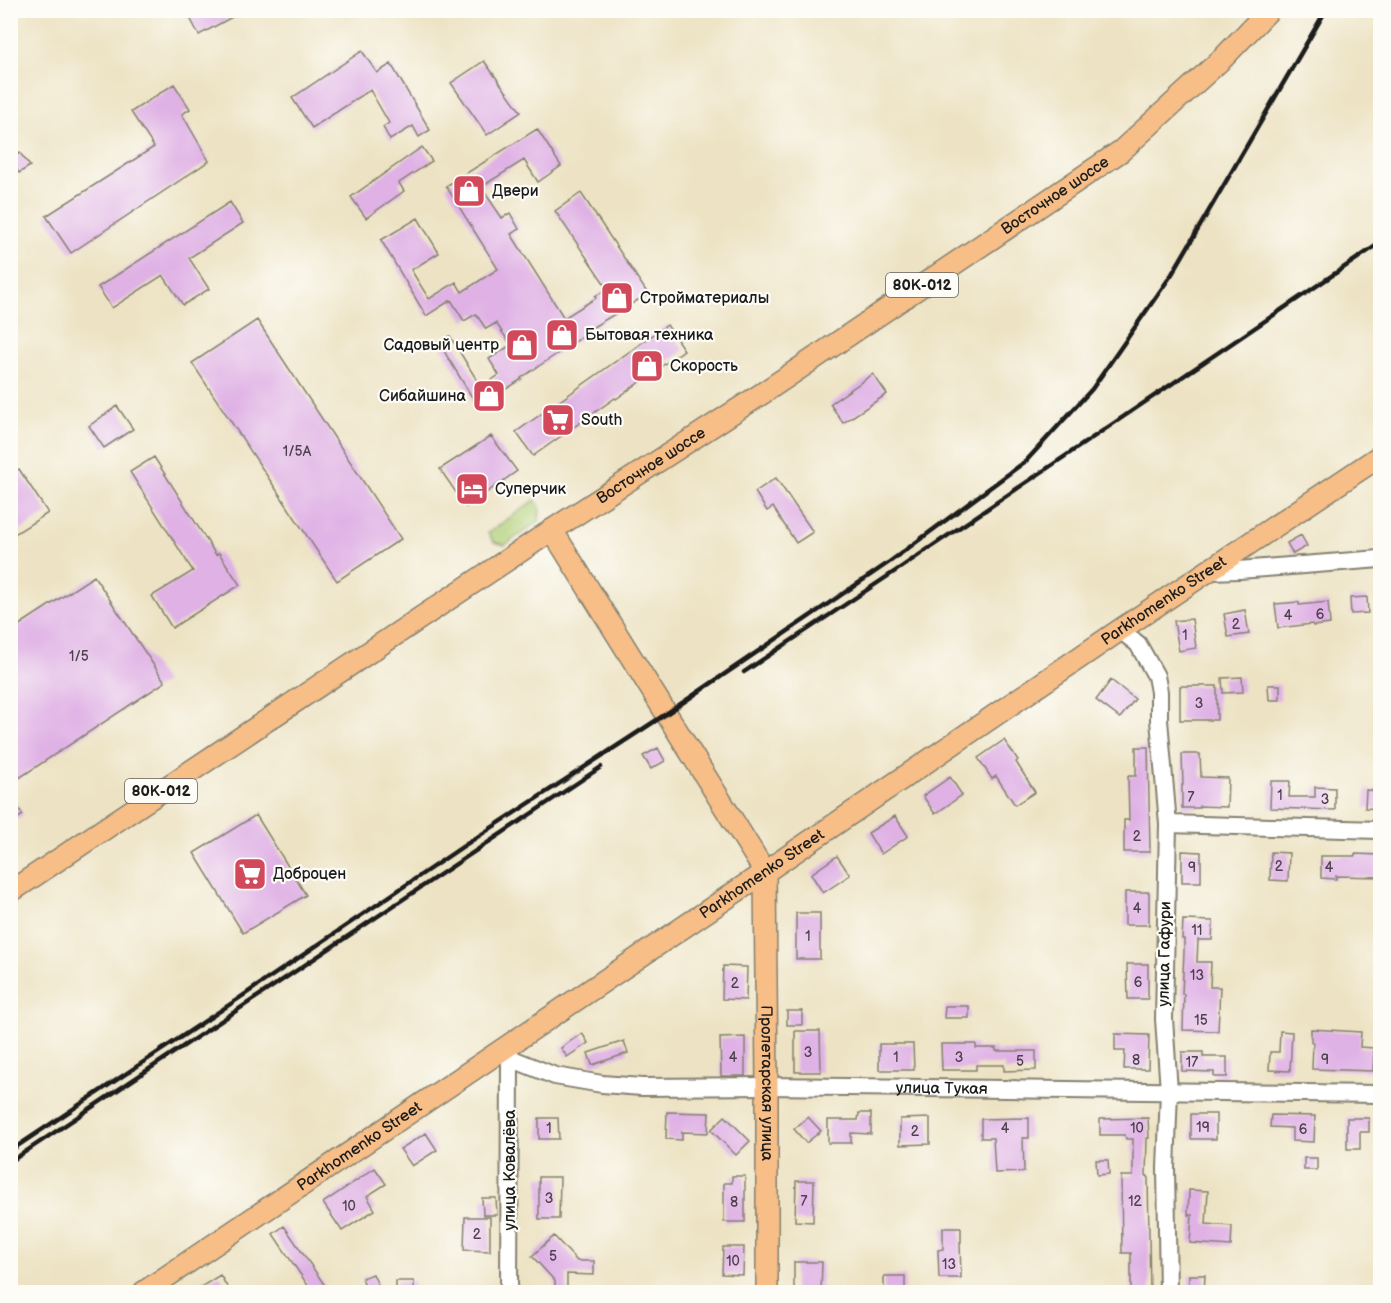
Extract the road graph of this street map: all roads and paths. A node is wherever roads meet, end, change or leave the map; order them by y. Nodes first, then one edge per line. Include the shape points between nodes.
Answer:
1 (1269, 10) edge
2 (1380, 456) edge
3 (552, 530) junction
4 (1380, 559) edge
5 (1210, 571) junction
6 (1120, 630) junction
7 (1168, 824) junction
8 (1380, 830) edge
9 (765, 872) junction
10 (10, 892) edge
11 (507, 1053) junction
12 (767, 1086) junction
13 (1169, 1091) junction
14 (1380, 1094) edge
15 (144, 1293) edge
16 (510, 1293) edge
17 (767, 1293) edge
18 (1168, 1293) edge

1 - 3 main road, Восточное шоссе / 80К-012 via 1121,151
2 - 5 main road, Parkhomenko Street
3 - 9 main road
3 - 10 main road, Восточное шоссе / 80К-012
4 - 5 street
5 - 6 main road, Parkhomenko Street
6 - 7 street, улица Гафури via 1138,644 1156,676
6 - 9 main road, Parkhomenko Street
7 - 8 street
7 - 13 street, улица Гафури via 1164,1019
9 - 11 main road, Parkhomenko Street
9 - 12 main road, Пролетарская улица
11 - 12 street, улица Тукая via 555,1076 602,1084
11 - 15 main road, Parkhomenko Street
11 - 16 street, улица Ковалёва
12 - 13 street, улица Тукая
12 - 17 main road, Пролетарская улица
13 - 14 street, улица Тукая
13 - 18 street, улица Гафури

